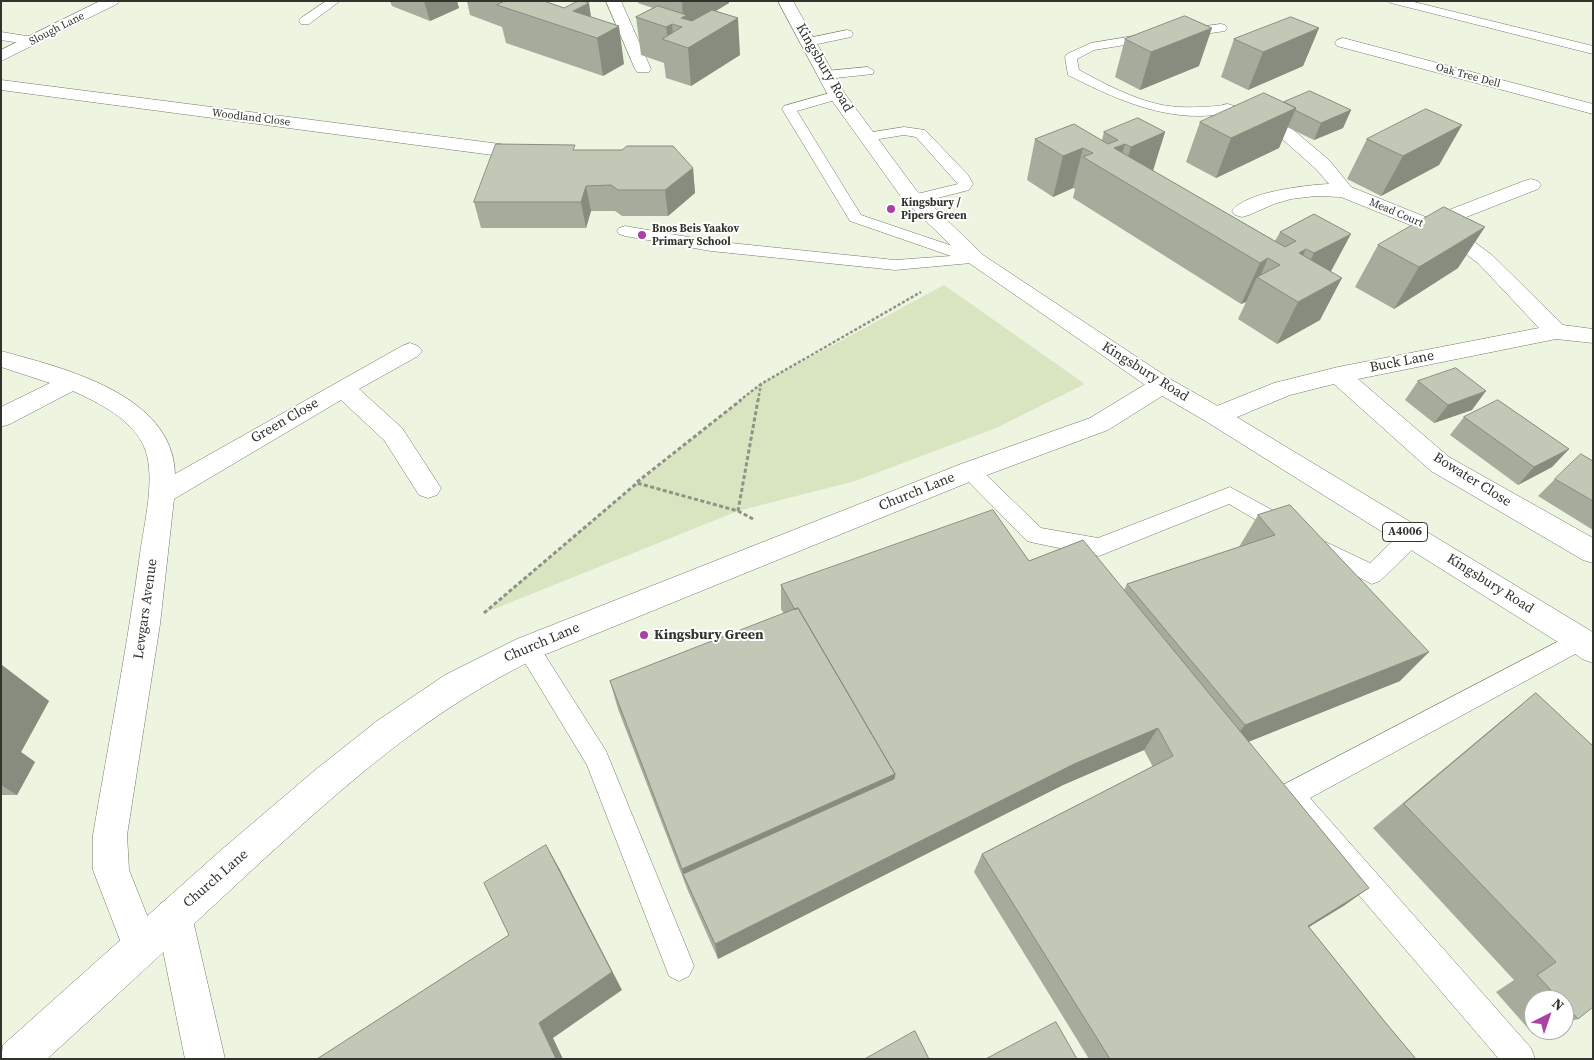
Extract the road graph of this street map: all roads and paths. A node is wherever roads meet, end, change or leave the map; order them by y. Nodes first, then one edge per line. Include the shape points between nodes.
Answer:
1 (112, 1) edge
2 (334, 1) edge
3 (613, 1) edge
4 (785, 1) edge
5 (1395, 1) edge
6 (305, 21) dead end
7 (1221, 28) dead end
8 (847, 34) dead end
9 (1, 36) edge
10 (33, 42) junction
11 (808, 42) junction
12 (1343, 43) dead end
13 (1593, 50) edge
14 (1, 56) edge
15 (643, 69) dead end
16 (868, 71) dead end
17 (826, 75) junction
18 (1, 85) edge
19 (837, 95) junction
20 (1228, 109) joint
21 (1593, 109) edge
22 (867, 137) junction
23 (500, 150) edge
24 (1531, 185) dead end
25 (1344, 191) junction
26 (914, 199) junction
27 (1242, 211) dead end
28 (1426, 226) junction
29 (625, 231) dead end
30 (976, 259) junction
31 (1556, 332) junction
32 (1593, 336) edge
33 (410, 351) dead end
34 (1, 359) edge
35 (1338, 375) junction
36 (70, 382) junction
37 (761, 384) junction
38 (1162, 385) junction
39 (343, 388) junction
40 (1216, 416) junction
41 (1, 418) edge
42 (970, 471) junction
43 (637, 482) junction
44 (428, 488) dead end
45 (161, 494) junction
46 (1412, 536) junction
47 (1593, 552) edge
48 (484, 613) dead end
49 (1586, 645) edge
50 (528, 648) junction
51 (174, 916) junction
52 (141, 948) junction
53 (679, 966) dead end
54 (17, 1059) edge
55 (206, 1059) edge
56 (1520, 1059) edge

1 - 10 street, Slough Lane
2 - 6 lane
3 - 15 street
4 - 11 street, Kingsbury Road / A4006
5 - 13 lane
7 - 20 lane via 1091,47 1071,57 1073,72 1162,109 1197,112
8 - 11 lane
9 - 10 lane
10 - 14 street, Slough Lane
11 - 17 street, Kingsbury Road / A4006
12 - 21 street, Oak Tree Dell
16 - 17 lane
17 - 19 street, Kingsbury Road / A4006
18 - 23 street, Woodland Close
19 - 22 street, Kingsbury Road / A4006
19 - 30 lane via 789,108 855,218
20 - 25 street, Mead Court via 1278,126 1323,165
22 - 26 street, Kingsbury Road / A4006
22 - 26 lane via 904,131 920,133 966,184
24 - 28 street
25 - 27 street via 1314,189 1265,199
25 - 28 street, Mead Court
26 - 30 street, Kingsbury Road / A4006
28 - 31 street, Mead Court via 1452,235 1485,259
29 - 30 lane via 711,246 895,265
30 - 37 path
30 - 38 street, Kingsbury Road / A4006
31 - 32 street, Buck Lane
31 - 35 street, Buck Lane
33 - 39 street, Green Close
34 - 36 street, Lewgars Avenue
35 - 40 street, Buck Lane via 1283,389
35 - 47 street, Bowater Close via 1440,464
36 - 41 street
36 - 45 street, Lewgars Avenue via 107,397 146,428 160,458
37 - 43 path
37 - 43 path via 738,511
38 - 40 street, Kingsbury Road / A4006
38 - 42 street, Church Lane via 1099,424
39 - 44 street via 393,434
39 - 45 street, Green Close
40 - 46 street, Kingsbury Road / A4006
42 - 46 lane via 1034,534 1099,547 1230,495 1372,575
42 - 50 street, Church Lane
43 - 48 path
45 - 52 street, Lewgars Avenue via 149,604 110,835 111,870
46 - 49 street, Kingsbury Road / A4006
49 - 56 lane via 1290,795
50 - 51 street, Church Lane via 438,697 354,757
50 - 53 lane via 597,759
51 - 52 street, Church Lane
51 - 55 street
52 - 54 street, Church Lane

